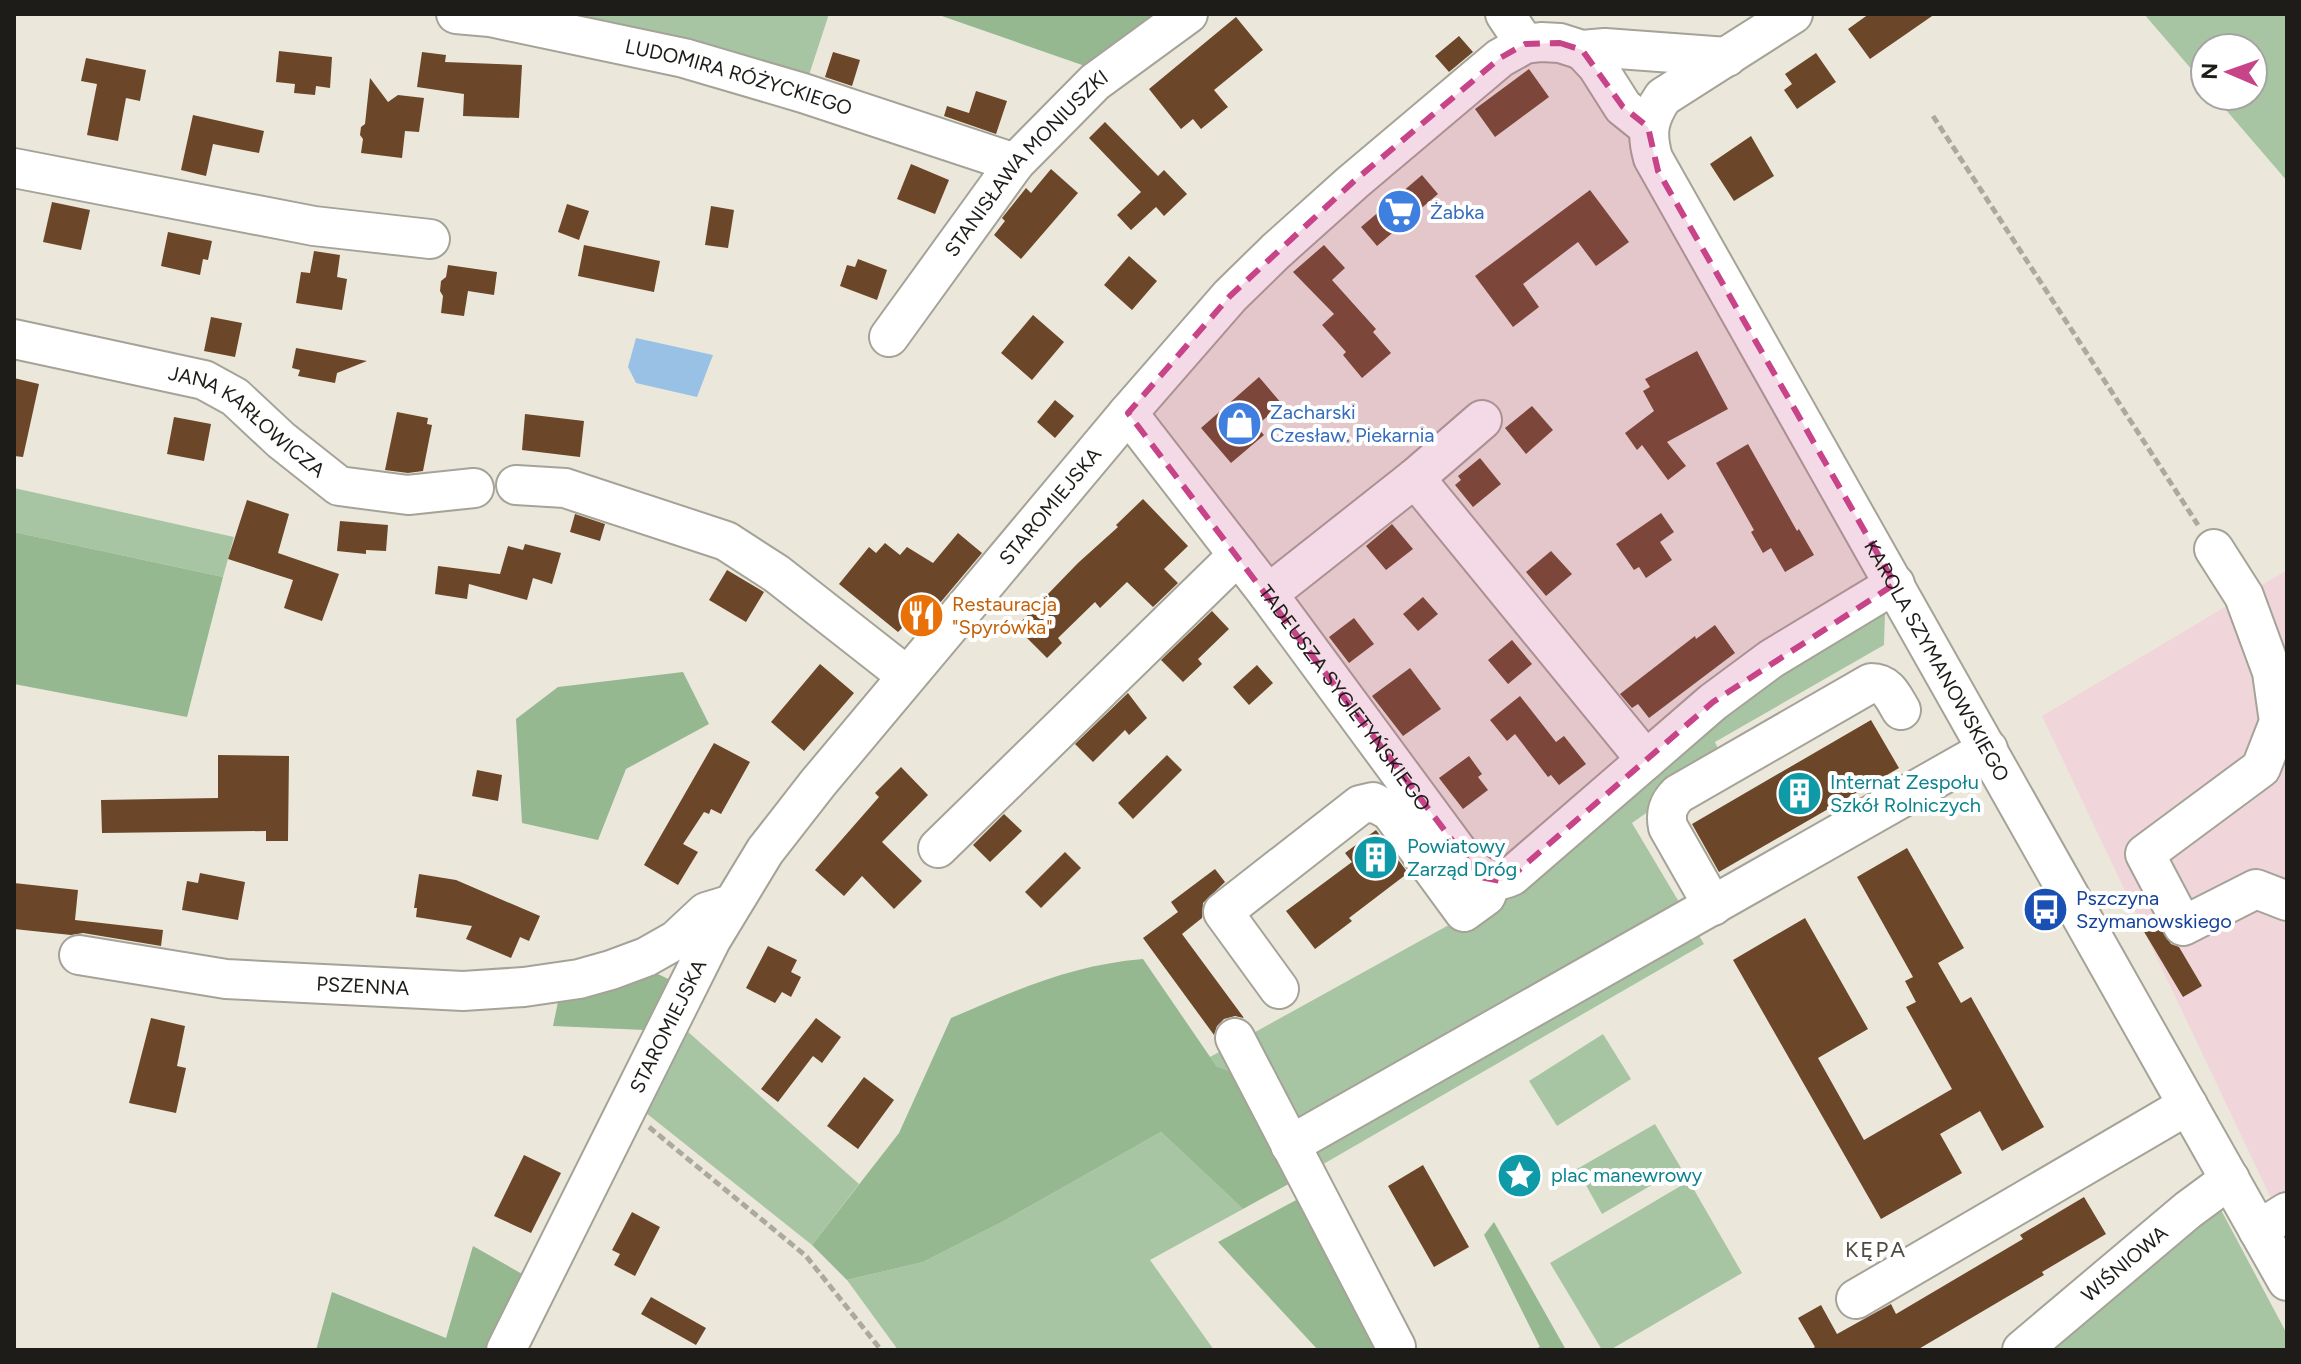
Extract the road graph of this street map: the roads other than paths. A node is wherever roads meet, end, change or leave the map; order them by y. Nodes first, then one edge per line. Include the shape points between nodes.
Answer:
1 (456, 14) edge
2 (1188, 14) edge
3 (1793, 14) edge
4 (1513, 24) edge
5 (1582, 50) junction
6 (1727, 57) junction
7 (1648, 127) junction
8 (1015, 163) junction
9 (14, 168) edge
10 (430, 239) dead end
11 (889, 337) dead end
12 (14, 339) edge
13 (1128, 413) junction
14 (1482, 420) dead end
15 (1415, 478) junction
16 (516, 485) dead end
17 (474, 488) dead end
18 (2214, 549) road end
19 (1238, 555) junction
20 (1895, 584) junction
21 (1268, 594) junction
22 (907, 676) junction
23 (1901, 710) dead end
24 (1988, 749) junction
25 (1646, 760) junction
26 (938, 848) dead end
27 (1492, 881) junction
28 (2287, 901) edge
29 (732, 904) junction
30 (1713, 906) junction
31 (79, 955) dead end
32 (646, 957) junction
33 (688, 984) junction
34 (1279, 989) dead end
35 (1235, 1038) dead end
36 (2188, 1105) junction
37 (1290, 1145) junction
38 (2230, 1179) junction
39 (2273, 1221) edge
40 (2287, 1281) edge
41 (1856, 1299) dead end
42 (1396, 1347) dead end
43 (506, 1350) edge
44 (2022, 1350) edge

1 - 8 street, LUDOMIRA RÓŻYCKIEGO via 684,58
2 - 8 street, STANISŁAWA MONIUSZKI via 1095,82
3 - 6 street
4 - 5 street, STAROMIEJSKA
4 - 13 street, STAROMIEJSKA via 1500,58 1276,251
5 - 6 street, STAROMIEJSKA
5 - 7 street via 1623,107
6 - 7 street via 1663,97
7 - 20 street, KAROLA SZYMANOWSKIEGO via 1658,171
8 - 11 street, STANISŁAWA MONIUSZKI
9 - 10 street via 314,226
12 - 17 street, JANA KARŁOWICZA via 204,380 235,397 339,486 408,495
13 - 19 street, TADEUSZA SYGIETYŃSKIEGO
13 - 22 street, STAROMIEJSKA
14 - 15 street
15 - 21 street
15 - 25 street
16 - 22 street via 565,488 726,541 777,574
18 - 28 street via 2244,596 2272,672 2279,722 2261,768 2145,854 2183,926 2256,889
19 - 21 street, TADEUSZA SYGIETYŃSKIEGO
19 - 26 street
20 - 24 street, KAROLA SZYMANOWSKIEGO
20 - 25 street via 1771,659
21 - 27 street, TADEUSZA SYGIETYŃSKIEGO via 1470,868
22 - 29 street, STAROMIEJSKA via 774,840
23 - 30 street via 1889,689 1871,683 1670,802 1668,827
24 - 30 street
24 - 36 street, KAROLA SZYMANOWSKIEGO
25 - 27 street via 1512,876
27 - 34 street via 1486,896 1464,912 1390,811 1373,802 1360,805 1223,912
29 - 32 street, PSZENNA via 706,912 676,940
29 - 33 street, STAROMIEJSKA
30 - 37 street
31 - 32 street, PSZENNA via 226,979 463,991 579,979
32 - 33 street
33 - 43 street, STAROMIEJSKA
35 - 37 street
36 - 38 street, KAROLA SZYMANOWSKIEGO
36 - 41 street
37 - 42 street
38 - 39 street, KAROLA SZYMANOWSKIEGO
38 - 44 street, WIŚNIOWA
39 - 40 street, KAROLA SZYMANOWSKIEGO

